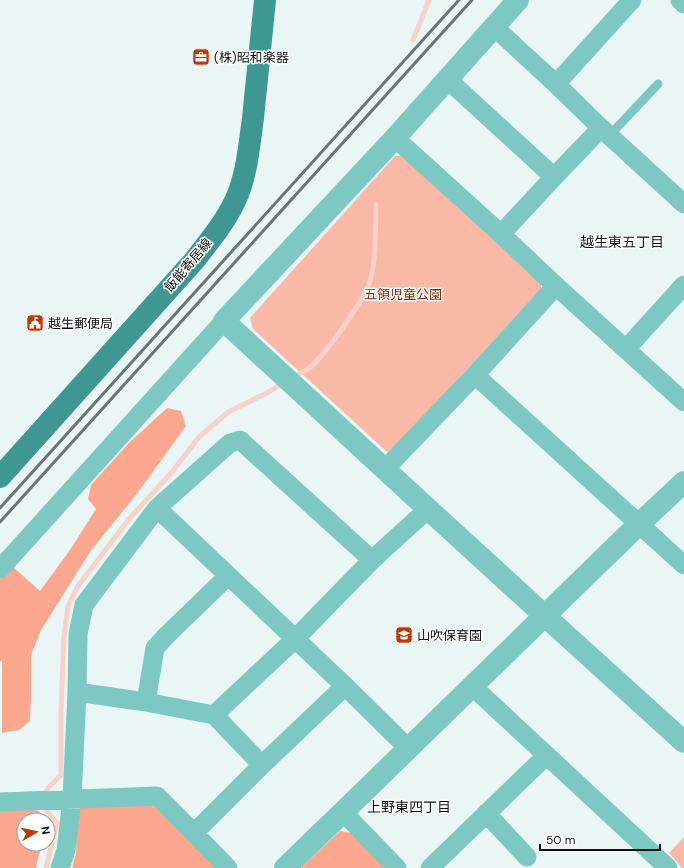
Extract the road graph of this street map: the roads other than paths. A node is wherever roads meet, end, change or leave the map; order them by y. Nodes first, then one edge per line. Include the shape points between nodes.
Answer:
1 (265, 0) edge
2 (518, 0) edge
3 (632, 0) edge
4 (680, 0) edge
5 (684, 4) edge
6 (494, 27) junction
7 (447, 79) junction
8 (556, 84) junction
9 (658, 84) dead end
10 (605, 132) junction
11 (395, 138) junction
12 (554, 177) junction
13 (684, 204) edge
14 (501, 234) junction
15 (684, 285) edge
16 (556, 286) junction
17 (224, 321) junction
18 (626, 349) junction
19 (475, 375) junction
20 (684, 402) edge
21 (385, 470) junction
22 (0, 477) edge
23 (684, 482) edge
24 (157, 508) junction
25 (428, 510) junction
26 (639, 524) junction
27 (372, 560) junction
28 (684, 565) edge
29 (0, 569) edge
30 (228, 576) junction
31 (545, 616) junction
32 (295, 639) junction
33 (345, 686) junction
34 (472, 686) junction
35 (77, 692) junction
36 (146, 702) junction
37 (214, 715) junction
38 (684, 742) edge
39 (408, 748) junction
40 (547, 755) junction
41 (262, 765) junction
42 (65, 799) junction
43 (0, 802) edge
44 (343, 812) junction
45 (486, 813) junction
46 (194, 833) junction
47 (528, 857) dead end
48 (60, 868) edge
49 (228, 868) edge
50 (284, 868) edge
51 (397, 868) edge
52 (430, 868) edge
53 (668, 868) edge

1 - 22 main road, 飯能寄居線 via 249,144 244,174 235,201 193,262
2 - 6 street
3 - 8 street
4 - 5 street
6 - 7 street
6 - 8 street
7 - 11 street
7 - 12 street
8 - 10 street
9 - 10 lane
10 - 12 street
10 - 13 street
11 - 14 street
11 - 17 street
12 - 14 street
14 - 16 street
15 - 18 street
16 - 18 street
16 - 19 street
17 - 21 street
17 - 29 street
18 - 20 street
19 - 21 street
19 - 26 street
21 - 25 street
23 - 26 street
24 - 27 street via 230,443 240,440
24 - 30 street
24 - 35 street via 84,605 78,634
25 - 27 street
25 - 31 street
26 - 28 street
26 - 31 street
27 - 32 street
30 - 32 street
30 - 36 street via 155,648
31 - 34 street
31 - 38 street
32 - 33 street
32 - 37 street
33 - 39 street
33 - 41 street
34 - 39 street
34 - 40 street
35 - 36 street
35 - 42 street
36 - 37 street
37 - 41 street
39 - 44 street
40 - 45 street
40 - 53 street
41 - 46 street
42 - 43 street
42 - 46 street via 157,796
42 - 48 street via 66,850
44 - 50 street
44 - 51 street
45 - 47 street
45 - 52 street
46 - 49 street

